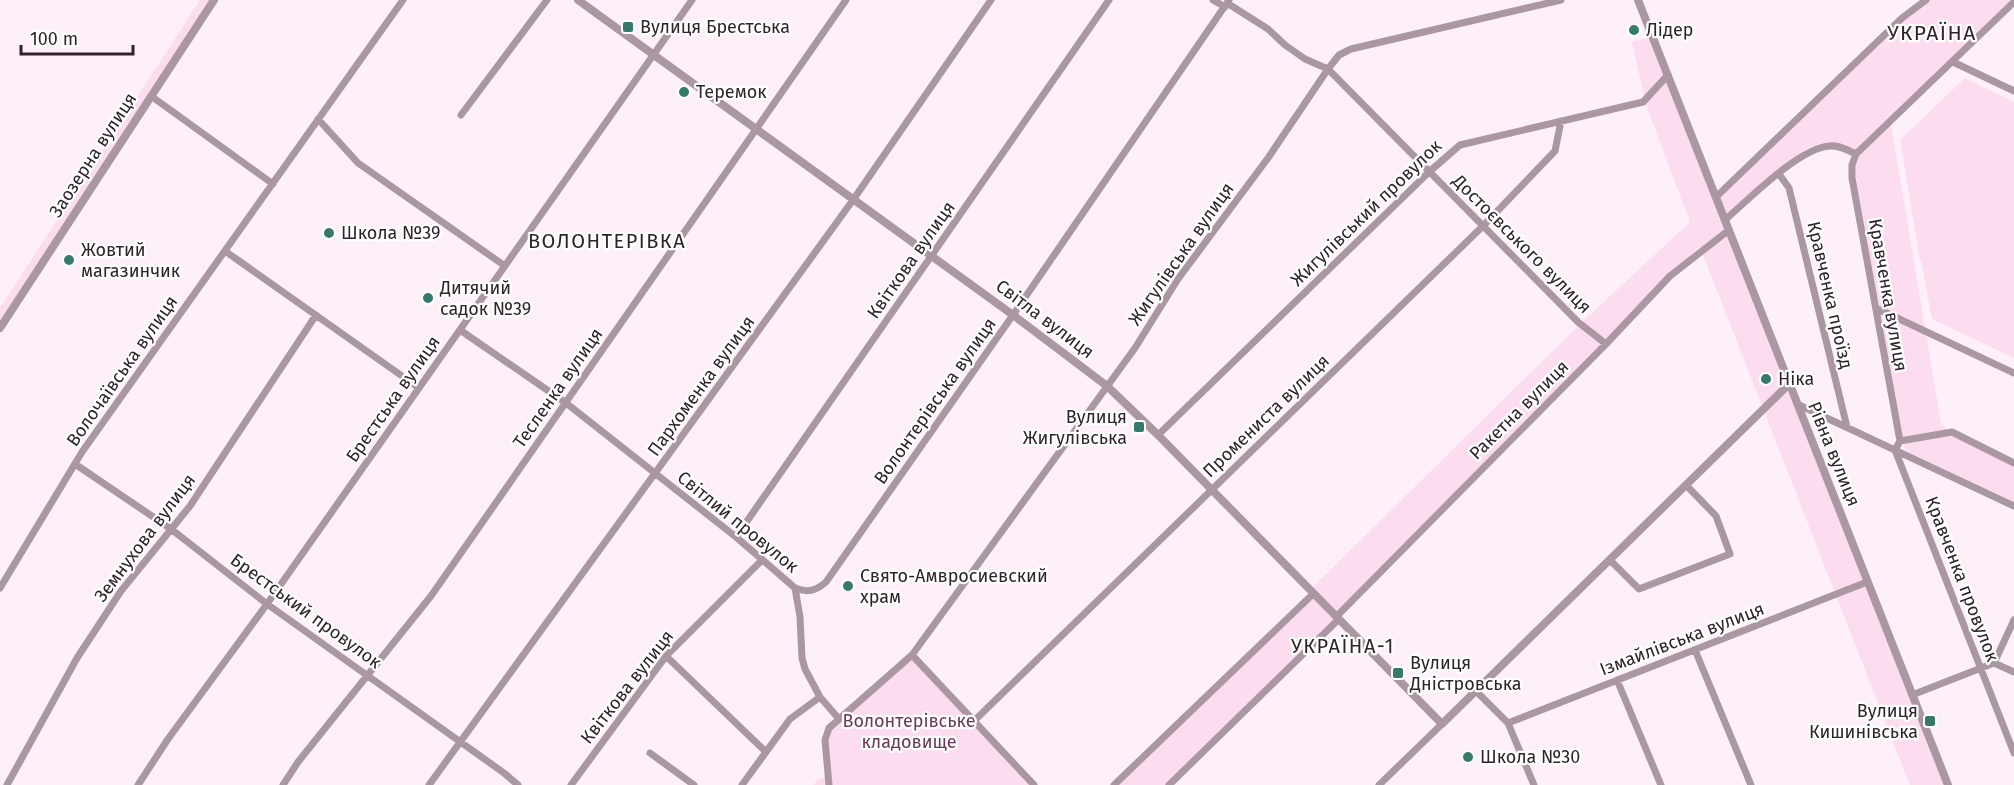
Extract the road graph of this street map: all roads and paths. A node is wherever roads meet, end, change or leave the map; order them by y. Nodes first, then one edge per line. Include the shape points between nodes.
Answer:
1 (214, 0) edge
2 (403, 0) edge
3 (547, 0) edge
4 (578, 0) edge
5 (692, 0) edge
6 (846, 0) edge
7 (991, 0) edge
8 (1109, 0) edge
9 (1213, 0) edge
10 (1561, 0) edge
11 (1638, 0) edge
12 (1926, 0) edge
13 (2014, 2) edge
14 (1227, 3) edge
15 (654, 56) junction
16 (1953, 62) junction
17 (1328, 69) junction
18 (1668, 75) junction
19 (2014, 92) edge
20 (151, 96) junction
21 (461, 115) dead end
22 (318, 119) junction
23 (1561, 121) junction
24 (757, 130) junction
25 (1856, 154) junction
26 (1429, 172) junction
27 (1779, 174) junction
28 (273, 184) junction
29 (1716, 197) junction
30 (854, 200) junction
31 (1725, 220) junction
32 (1483, 226) junction
33 (1729, 230) junction
34 (225, 251) junction
35 (932, 256) junction
36 (505, 266) junction
37 (1876, 308) junction
38 (316, 315) junction
39 (1013, 315) junction
40 (0, 328) edge
41 (460, 330) junction
42 (1606, 344) junction
43 (2014, 373) edge
44 (1789, 384) junction
45 (1107, 386) junction
46 (419, 388) junction
47 (566, 403) junction
48 (1797, 404) junction
49 (1846, 427) junction
50 (1158, 435) junction
51 (1900, 441) junction
52 (1895, 450) junction
53 (2014, 463) edge
54 (75, 464) junction
55 (655, 474) junction
56 (1686, 485) junction
57 (1212, 490) junction
58 (2014, 506) edge
59 (171, 529) junction
60 (736, 537) junction
61 (762, 560) junction
62 (1610, 560) junction
63 (1868, 582) junction
64 (0, 588) edge
65 (795, 588) junction
66 (1313, 594) junction
67 (267, 604) junction
68 (1337, 618) junction
69 (2014, 620) edge
70 (1695, 650) junction
71 (912, 655) junction
72 (666, 656) junction
73 (1994, 663) junction
74 (1981, 668) junction
75 (2014, 672) edge
76 (368, 675) junction
77 (1617, 680) junction
78 (1476, 691) junction
79 (1912, 695) junction
80 (819, 697) junction
81 (839, 719) junction
82 (974, 722) junction
83 (1508, 723) junction
84 (1442, 724) junction
85 (461, 742) junction
86 (765, 751) junction
87 (650, 753) dead end
88 (2014, 753) edge
89 (7, 785) edge
90 (138, 785) edge
91 (283, 785) edge
92 (429, 785) edge
93 (518, 785) edge
94 (570, 785) edge
95 (694, 785) edge
96 (742, 785) edge
97 (829, 785) edge
98 (1034, 785) edge
99 (1113, 785) edge
100 (1169, 785) edge
101 (1380, 785) edge
102 (1534, 785) edge
103 (1661, 785) edge
104 (1751, 785) edge
105 (1948, 785) edge

1 - 20 street, Заозерна вулиця
2 - 22 street, Волочаївська вулиця
3 - 21 street
4 - 15 street, Світла вулиця
5 - 15 street, Брестська вулиця
6 - 24 street, Тесленка вулиця
7 - 30 street, Пархоменка вулиця
8 - 35 street, Квіткова вулиця
9 - 14 street, Достоєвського вулиця
10 - 17 street, Жигулівська вулиця via 1351,49 1339,55
11 - 18 street, Рівна вулиця
12 - 29 street via 1902,18
13 - 16 street
14 - 17 street, Достоєвського вулиця via 1268,28 1305,59
14 - 39 street, Волонтерівська вулиця
15 - 24 street, Світла вулиця
15 - 36 street, Брестська вулиця
16 - 19 street
16 - 25 street
17 - 26 street, Достоєвського вулиця
17 - 45 street, Жигулівська вулиця
18 - 23 street, Жигулівський провулок via 1643,102
18 - 29 street, Рівна вулиця
20 - 28 street
20 - 40 street, Заозерна вулиця
22 - 28 street, Волочаївська вулиця
22 - 36 street via 358,163
23 - 26 street, Жигулівський провулок via 1460,144
23 - 32 street, Промениста вулиця via 1555,151
24 - 30 street, Світла вулиця
24 - 47 street, Тесленка вулиця
25 - 27 street via 1833,145 1821,147 1810,150
25 - 37 street, Кравченка вулиця via 1852,178
26 - 32 street, Достоєвського вулиця
26 - 50 street, Жигулівський провулок
27 - 31 street
27 - 49 street, Кравченка проїзд via 1790,188
28 - 34 street, Волочаївська вулиця
29 - 31 street, Рівна вулиця
30 - 35 street, Світла вулиця
30 - 55 street, Пархоменка вулиця
31 - 33 street, Рівна вулиця
32 - 42 street, Достоєвського вулиця via 1578,322
32 - 57 street, Промениста вулиця
33 - 42 street, Ракетна вулиця via 1670,276
33 - 44 street, Рівна вулиця
34 - 38 street
34 - 54 street, Волочаївська вулиця
35 - 39 street, Світла вулиця
35 - 60 street, Квіткова вулиця
36 - 41 street, Брестська вулиця
37 - 43 street
37 - 51 street, Кравченка вулиця
38 - 46 street
38 - 59 street, Земнухова вулиця
39 - 45 street, Світла вулиця
39 - 65 street, Волонтерівська вулиця via 826,582 811,591
41 - 46 street, Брестська вулиця
41 - 47 street, Світлий провулок
42 - 68 street, Ракетна вулиця
44 - 48 street, Рівна вулиця
44 - 56 street
45 - 50 street, Світла вулиця
45 - 71 street, Жигулівська вулиця
46 - 67 street, Брестська вулиця
47 - 55 street, Світлий провулок
47 - 76 street, Тесленка вулиця via 431,596
48 - 49 street
48 - 63 street, Рівна вулиця
49 - 52 street
50 - 57 street, Світла вулиця
51 - 52 street
51 - 53 street via 1952,432
52 - 58 street
52 - 74 street, Кравченка провулок
54 - 59 street, Брестський провулок
54 - 64 street, Волочаївська вулиця
55 - 60 street, Світлий провулок
55 - 85 street, Пархоменка вулиця
56 - 62 street
56 - 62 street via 1716,516 1730,554 1638,589
57 - 66 street, Світла вулиця
57 - 82 street, Промениста вулиця
59 - 67 street, Брестський провулок
59 - 89 street, Земнухова вулиця via 121,591 77,658
60 - 61 street, Світлий провулок
61 - 65 street, Світлий провулок
61 - 72 street, Квіткова вулиця
62 - 78 street
63 - 70 street, Ізмайлівська вулиця
63 - 79 street, Рівна вулиця
65 - 80 street via 802,658
66 - 68 street, Світла вулиця
66 - 99 street
67 - 76 street, Брестський провулок
67 - 90 street, Брестська вулиця
68 - 84 street, Світла вулиця
68 - 100 street, Ракетна вулиця
69 - 73 street
70 - 77 street, Ізмайлівська вулиця
70 - 104 street
71 - 81 street, Жигулівська вулиця
71 - 82 street
72 - 86 street
72 - 94 street, Квіткова вулиця
73 - 74 street
73 - 75 street
74 - 79 street
74 - 88 street, Кравченка провулок
76 - 85 street, Брестський провулок
76 - 91 street, Тесленка вулиця
77 - 83 street, Ізмайлівська вулиця
77 - 103 street
78 - 83 street
78 - 84 street
79 - 105 street, Рівна вулиця
80 - 81 street
80 - 86 street via 790,719
81 - 97 street via 825,734
82 - 98 street
83 - 102 street
84 - 101 street
85 - 92 street, Пархоменка вулиця
85 - 93 street, Брестський провулок
86 - 96 street
87 - 95 street

